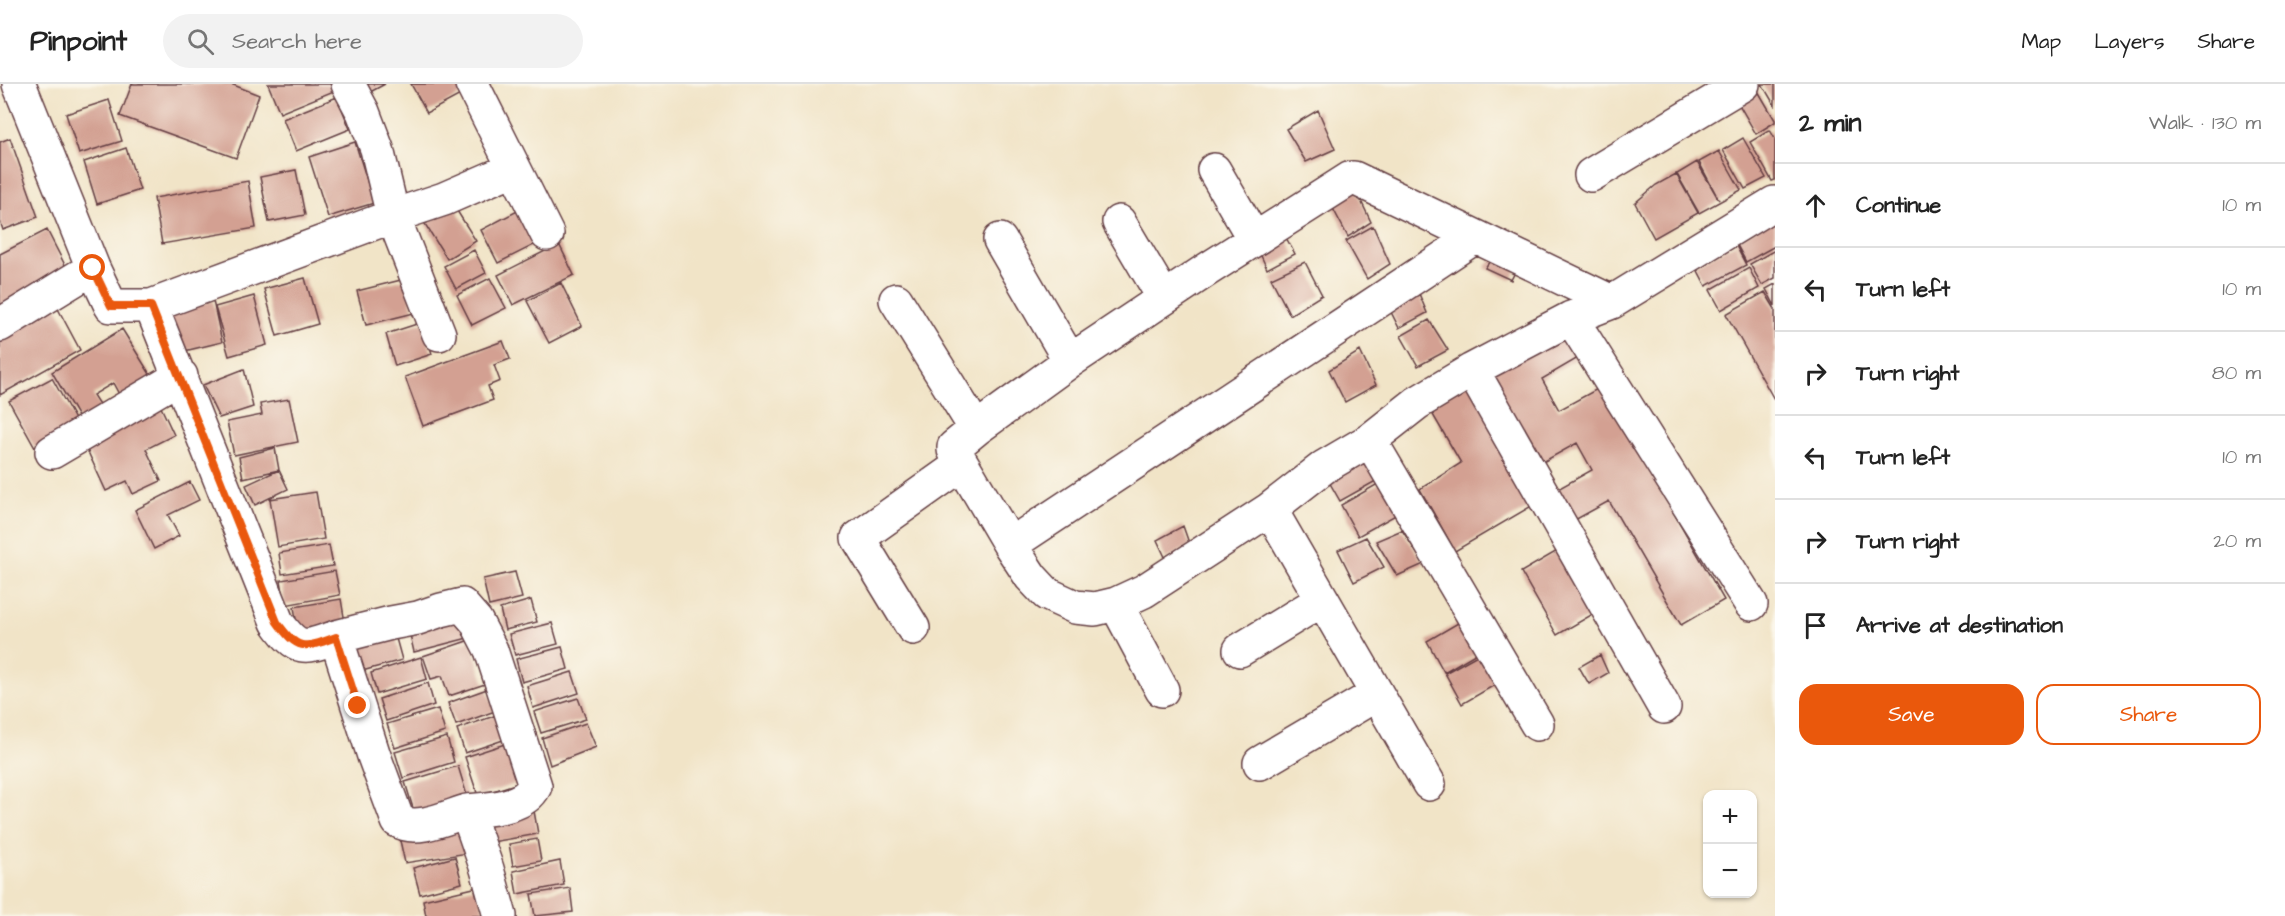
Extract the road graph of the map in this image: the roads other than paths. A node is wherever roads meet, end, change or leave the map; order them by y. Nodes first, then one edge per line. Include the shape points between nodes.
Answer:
1 (19, 84) edge
2 (348, 84) edge
3 (472, 84) edge
4 (1743, 84) edge
5 (513, 169) junction
6 (1214, 170) dead end
7 (1591, 175) dead end
8 (1775, 203) edge
9 (393, 216) junction
10 (1119, 222) dead end
11 (547, 234) dead end
12 (1475, 237) junction
13 (1254, 239) junction
14 (1000, 240) dead end
15 (93, 268) junction
16 (1164, 298) junction
17 (896, 300) dead end
18 (1612, 302) junction
19 (151, 306) junction
20 (1571, 318) junction
21 (0, 325) edge
22 (439, 334) dead end
23 (1070, 361) junction
24 (1472, 370) junction
25 (181, 376) junction
26 (976, 429) junction
27 (1370, 440) junction
28 (52, 452) dead end
29 (962, 464) junction
30 (1270, 509) junction
31 (1010, 544) junction
32 (1322, 600) junction
33 (1116, 604) junction
34 (1750, 604) dead end
35 (913, 628) dead end
36 (336, 637) junction
37 (1240, 650) dead end
38 (1162, 690) dead end
39 (1377, 694) junction
40 (1664, 707) dead end
41 (1537, 724) dead end
42 (1260, 763) dead end
43 (1429, 784) dead end
44 (467, 812) junction
45 (500, 916) edge

1 - 15 street
2 - 9 street via 377,149
3 - 5 street
4 - 7 street
5 - 9 street
5 - 11 street
6 - 13 street
8 - 18 street
9 - 19 street
9 - 22 street
10 - 16 street
12 - 13 street via 1354,178
12 - 18 street
12 - 31 street
13 - 16 street
14 - 23 street
15 - 19 street via 111,306
15 - 21 street
16 - 23 street
17 - 26 street
18 - 20 street
19 - 25 street
20 - 24 street
20 - 34 street
23 - 26 street
24 - 27 street via 1417,403
24 - 40 street
25 - 28 street
25 - 36 street via 277,622 299,646 312,646
26 - 29 street via 954,447
27 - 30 street via 1324,467
27 - 41 street
29 - 31 street
29 - 35 street via 858,538
30 - 32 street
30 - 33 street via 1144,591
31 - 33 street via 1047,594 1075,607 1095,609
32 - 37 street
32 - 39 street
33 - 38 street
36 - 44 street via 398,821 420,825
36 - 44 street via 462,605 476,621 490,650 535,786 530,796 517,802
39 - 42 street
39 - 43 street
44 - 45 street

